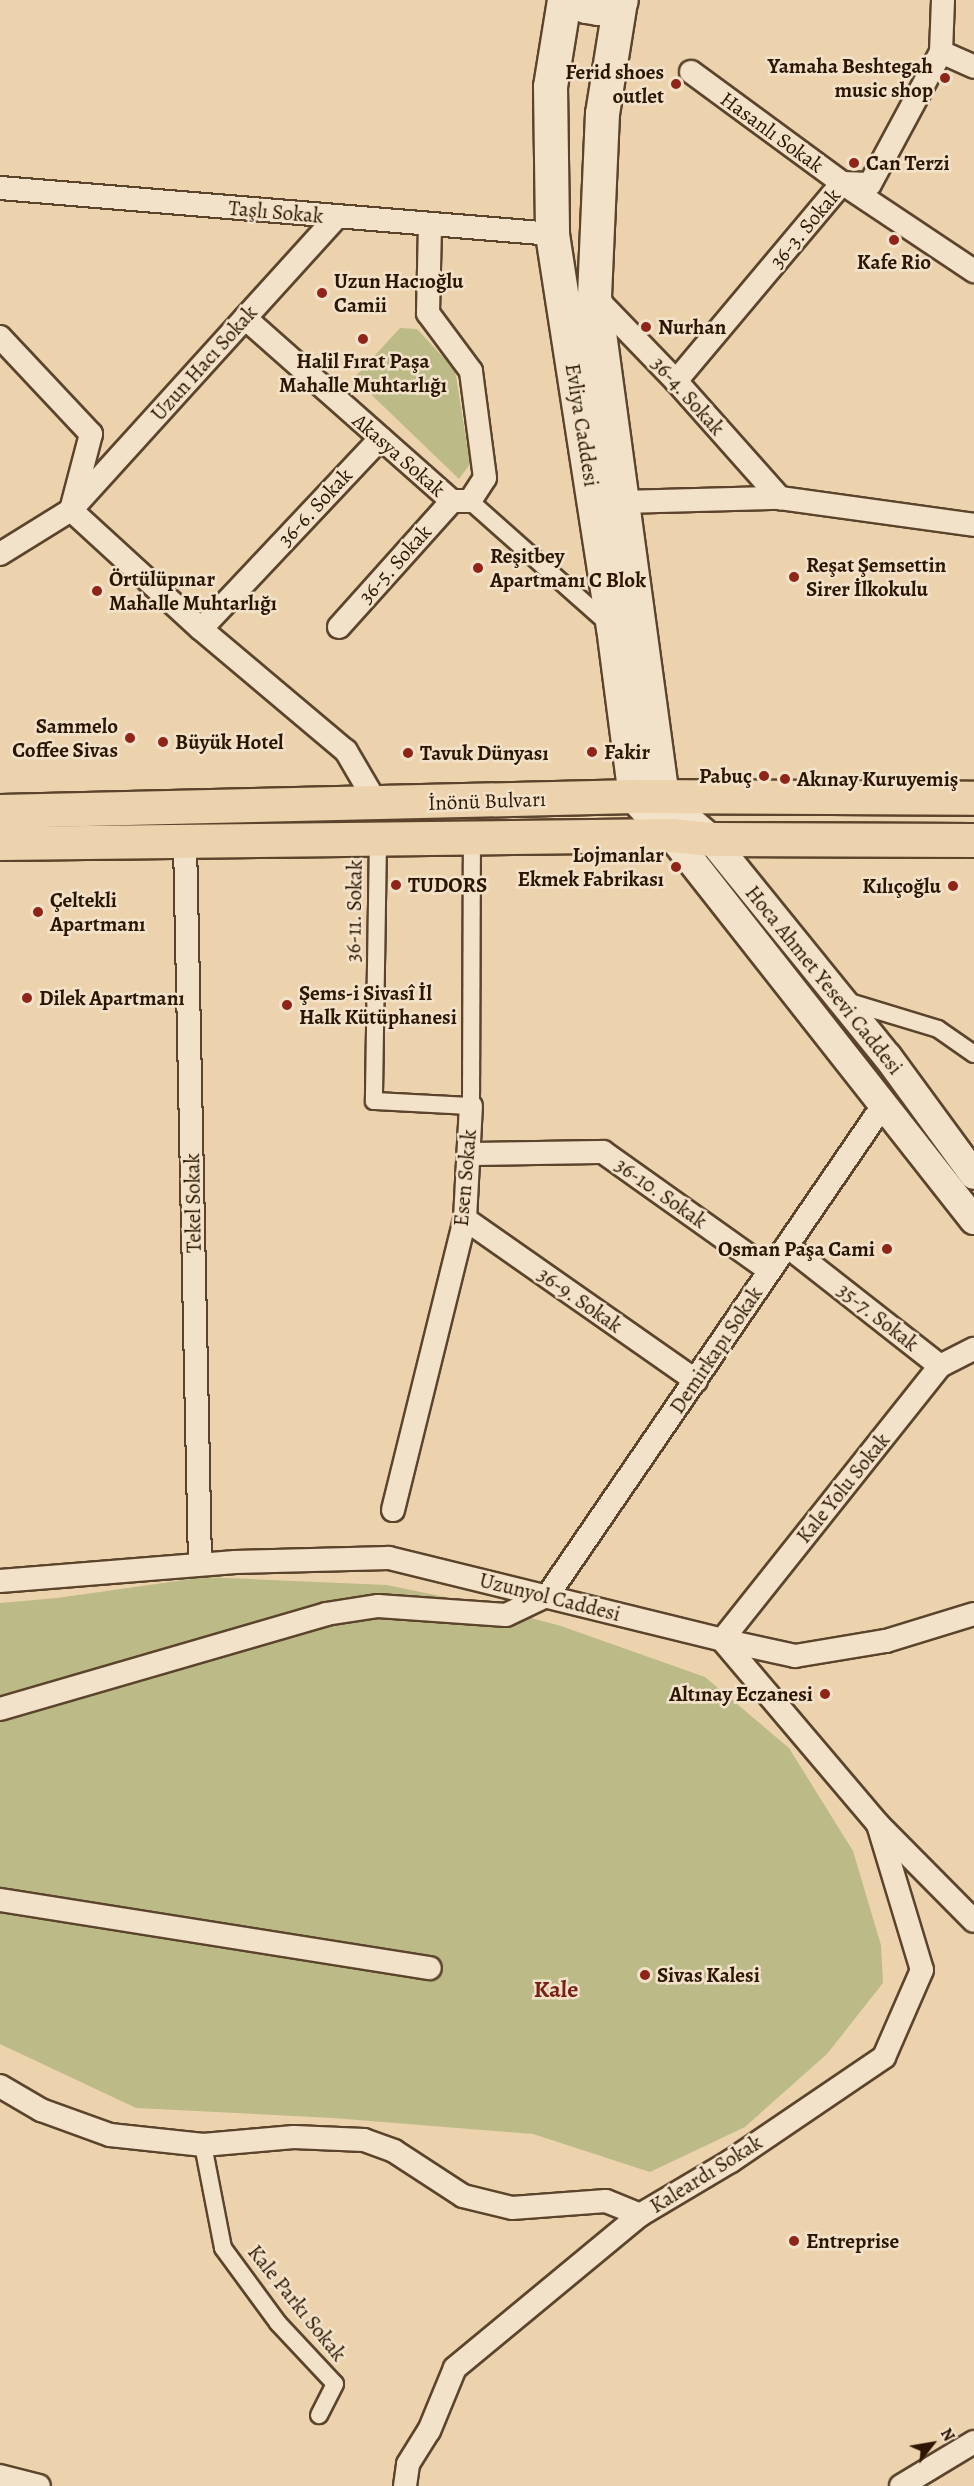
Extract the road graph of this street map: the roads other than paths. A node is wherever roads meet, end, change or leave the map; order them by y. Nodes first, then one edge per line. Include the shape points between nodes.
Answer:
1 (564, 0) edge
2 (571, 0) edge
3 (621, 0) edge
4 (943, 0) edge
5 (940, 51) junction
6 (974, 67) edge
7 (691, 72) dead end
8 (842, 183) junction
9 (0, 188) edge
10 (337, 217) junction
11 (430, 224) junction
12 (552, 234) junction
13 (974, 271) edge
14 (594, 296) junction
15 (245, 318) junction
16 (0, 337) edge
17 (676, 381) junction
18 (381, 438) junction
19 (780, 498) junction
20 (461, 501) junction
21 (622, 502) junction
22 (71, 510) junction
23 (974, 525) edge
24 (0, 554) edge
25 (339, 627) dead end
26 (613, 627) junction
27 (201, 629) junction
28 (648, 796) junction
29 (974, 798) edge
30 (377, 804) junction
31 (0, 811) edge
32 (671, 835) junction
33 (711, 838) junction
34 (472, 839) junction
35 (378, 840) junction
36 (974, 840) edge
37 (185, 842) junction
38 (0, 843) edge
39 (842, 999) junction
40 (974, 1054) edge
41 (884, 1104) junction
42 (471, 1106) junction
43 (470, 1154) junction
44 (974, 1175) edge
45 (465, 1219) junction
46 (974, 1220) edge
47 (787, 1246) junction
48 (769, 1269) junction
49 (974, 1349) edge
50 (940, 1366) junction
51 (696, 1382) junction
52 (393, 1510) dead end
53 (200, 1564) junction
54 (0, 1581) edge
55 (548, 1595) junction
56 (974, 1614) edge
57 (722, 1640) junction
58 (0, 1709) edge
59 (878, 1824) junction
60 (0, 1900) edge
61 (974, 1921) edge
62 (430, 1968) dead end
63 (0, 2086) edge
64 (203, 2145) junction
65 (640, 2215) junction
66 (319, 2415) dead end
67 (974, 2442) edge
68 (0, 2476) edge
69 (39, 2486) edge
70 (405, 2486) edge
71 (901, 2486) edge

1 - 12 main road, Evliya Caddesi via 550,86
2 - 3 main road via 595,8
3 - 14 main road, Evliya Caddesi via 602,113
4 - 5 street
5 - 6 street
5 - 8 street, 36-3. Sokak via 870,184
7 - 8 street, Hasanlı Sokak
8 - 13 street, Hasanlı Sokak
8 - 17 street, 36-3. Sokak
9 - 10 street, Taşlı Sokak
10 - 11 street, Taşlı Sokak
10 - 15 street, Uzun Hacı Sokak
11 - 12 street, Taşlı Sokak
11 - 20 street, 36-5. Sokak via 428,313 471,371 485,478
12 - 26 main road, Evliya Caddesi
14 - 17 street, 36-4. Sokak
14 - 21 main road, Evliya Caddesi
15 - 18 street, Akasya Sokak
15 - 22 street, Uzun Hacı Sokak
16 - 22 street via 91,434
17 - 19 street, 36-4. Sokak
18 - 20 street, Akasya Sokak
18 - 27 street, 36-6. Sokak
19 - 21 street
19 - 23 street
20 - 25 street, 36-5. Sokak
20 - 26 street, Akasya Sokak
21 - 28 main road, Evliya Caddesi
22 - 24 street, Uzun Hacı Sokak
22 - 27 street
26 - 28 main road, Evliya Caddesi
27 - 30 street via 346,751
28 - 29 main road, İnönü Bulvarı
28 - 30 main road, İnönü Bulvarı
28 - 32 main road
28 - 33 street, Hoca Ahmet Yesevi Caddesi
30 - 31 main road, İnönü Bulvarı
32 - 33 main road, İnönü Bulvarı
32 - 34 main road, İnönü Bulvarı
32 - 41 street, Hoca Ahmet Yesevi Caddesi
33 - 36 main road, İnönü Bulvarı
33 - 39 street, Hoca Ahmet Yesevi Caddesi
34 - 35 main road, İnönü Bulvarı
34 - 42 street, Esen Sokak
35 - 37 main road, İnönü Bulvarı
35 - 42 street, 36-11. Sokak via 374,1101
37 - 38 main road, İnönü Bulvarı
37 - 53 street, Tekel Sokak
39 - 40 street via 938,1029
39 - 44 street, Hoca Ahmet Yesevi Caddesi
41 - 46 street, Hoca Ahmet Yesevi Caddesi
41 - 47 street, Demirkapı Sokak
42 - 43 street, Esen Sokak
43 - 45 street, Esen Sokak
43 - 48 street, 36-10. Sokak via 603,1152
45 - 51 street, 36-9. Sokak
45 - 52 street, Esen Sokak
47 - 48 street, Demirkapı Sokak
47 - 50 street, 35-7. Sokak
48 - 51 street, Demirkapı Sokak
49 - 50 street, Kale Yolu Sokak
50 - 57 street, Kale Yolu Sokak
51 - 55 street, Demirkapı Sokak
53 - 54 street, Uzunyol Caddesi
53 - 55 street, Uzunyol Caddesi via 389,1557
55 - 57 street, Uzunyol Caddesi
55 - 58 street via 506,1616 378,1606 326,1614
56 - 57 street, Uzunyol Caddesi via 885,1641 795,1656
57 - 59 street
59 - 61 street
59 - 65 street, Kaleardı Sokak via 922,1970 884,2057 730,2161
60 - 62 street
63 - 64 street, Kaleardı Sokak via 41,2110 110,2135
64 - 65 street, Kaleardı Sokak via 294,2137 364,2140 394,2151 463,2196 512,2208 606,2201
64 - 66 street, Kale Parkı Sokak via 223,2248 278,2323 335,2384
65 - 70 street via 455,2368 429,2431 408,2464
67 - 71 street
68 - 69 street

